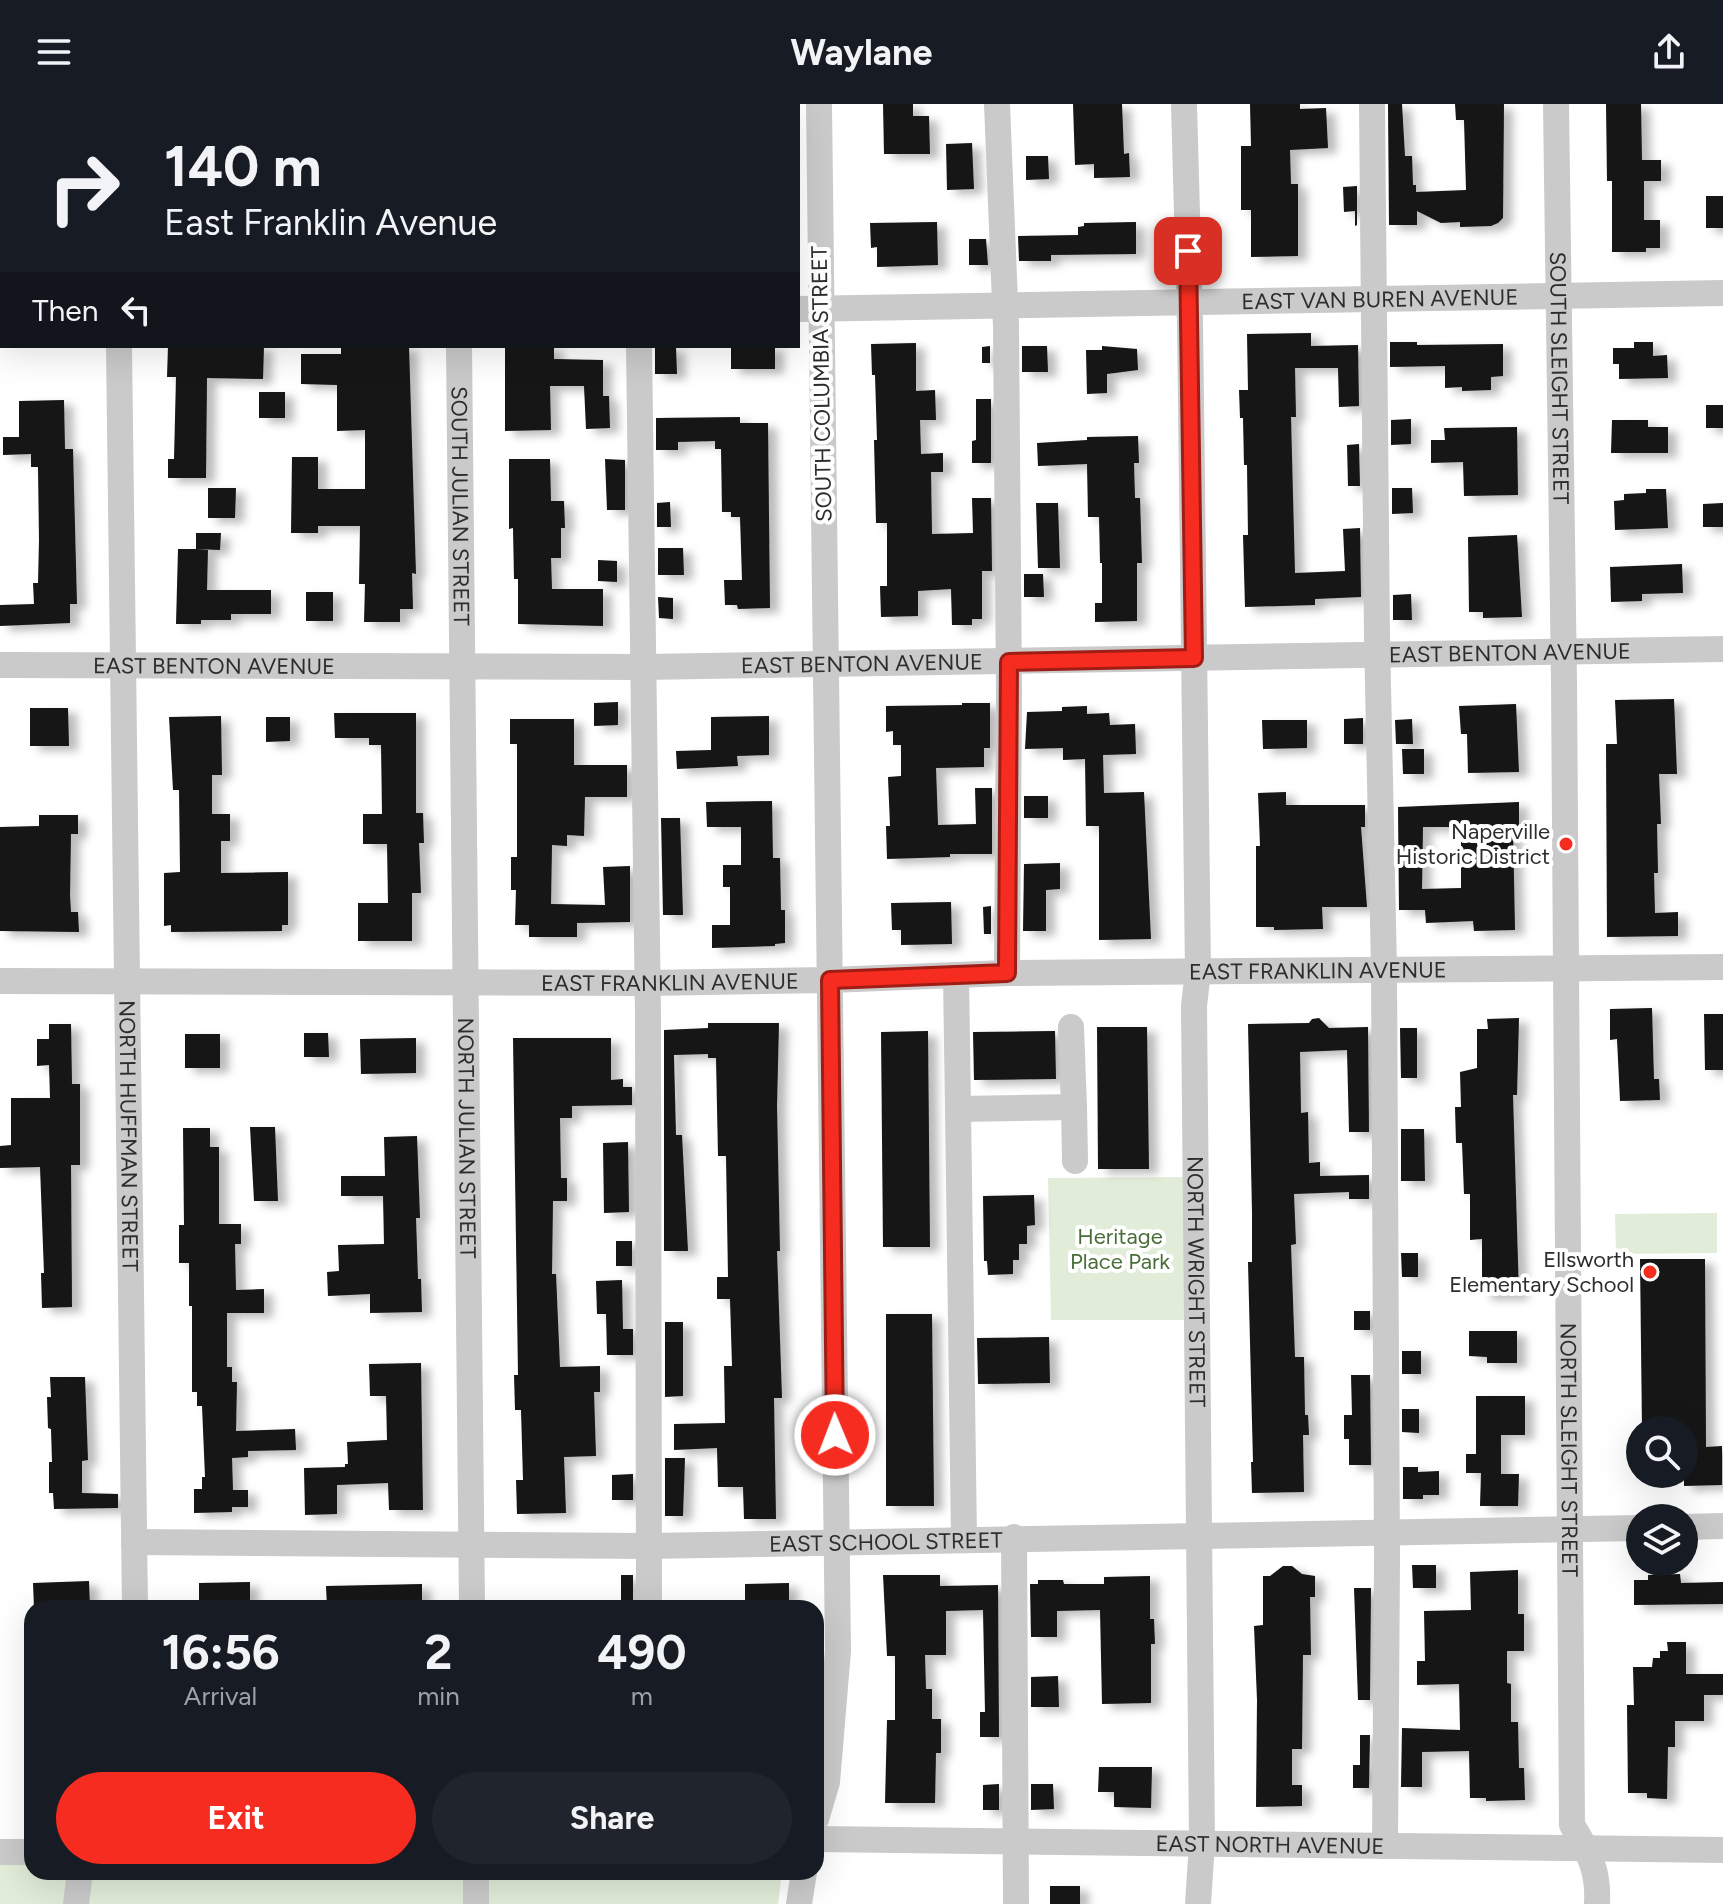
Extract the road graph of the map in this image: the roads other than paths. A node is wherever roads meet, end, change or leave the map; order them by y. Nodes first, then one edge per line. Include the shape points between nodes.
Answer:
1 (819, 104) edge
2 (997, 104) edge
3 (1184, 104) edge
4 (1372, 104) edge
5 (1556, 104) edge
6 (1723, 293) edge
7 (1559, 296) junction
8 (1375, 299) junction
9 (1189, 303) junction
10 (1005, 306) junction
11 (809, 309) edge
12 (119, 348) edge
13 (459, 348) edge
14 (639, 348) edge
15 (1723, 649) edge
16 (1563, 653) junction
17 (1377, 655) junction
18 (1194, 658) junction
19 (1009, 662) junction
20 (825, 664) junction
21 (0, 665) edge
22 (125, 665) junction
23 (463, 667) junction
24 (644, 667) junction
25 (1723, 967) edge
26 (1565, 968) junction
27 (1384, 970) junction
28 (1198, 971) junction
29 (1007, 973) junction
30 (956, 975) junction
31 (830, 980) junction
32 (0, 981) edge
33 (127, 981) junction
34 (465, 983) junction
35 (647, 983) junction
36 (1071, 1027) dead end
37 (1074, 1107) junction
38 (958, 1109) junction
39 (1075, 1161) dead end
40 (1723, 1526) edge
41 (1698, 1527) edge
42 (1626, 1528) edge
43 (1572, 1529) junction
44 (1386, 1531) junction
45 (1199, 1534) junction
46 (1014, 1537) junction
47 (964, 1539) junction
48 (134, 1542) junction
49 (837, 1542) junction
50 (472, 1546) junction
51 (648, 1546) junction
52 (135, 1600) edge
53 (472, 1600) edge
54 (649, 1600) edge
55 (824, 1792) edge
56 (824, 1839) edge
57 (1017, 1841) junction
58 (1202, 1843) junction
59 (1385, 1846) junction
60 (1586, 1848) junction
61 (1723, 1850) edge
62 (0, 1852) edge
63 (24, 1852) edge
64 (79, 1880) edge
65 (476, 1880) edge
66 (803, 1880) edge
67 (76, 1904) edge
68 (476, 1904) edge
69 (799, 1904) edge
70 (1016, 1904) edge
71 (1198, 1904) edge
72 (1597, 1904) edge

1 - 11 street, SOUTH COLUMBIA STREET
2 - 10 street
3 - 9 street, NORTH WRIGHT STREET
4 - 8 street
5 - 7 street, SOUTH SLEIGHT STREET
6 - 7 street, EAST VAN BUREN AVENUE
7 - 8 street, EAST VAN BUREN AVENUE
7 - 16 street, SOUTH SLEIGHT STREET
8 - 9 street, EAST VAN BUREN AVENUE
8 - 17 street
9 - 10 street, EAST VAN BUREN AVENUE
9 - 18 street, NORTH WRIGHT STREET
10 - 11 street, EAST VAN BUREN AVENUE
10 - 19 street
11 - 20 street, SOUTH COLUMBIA STREET
12 - 22 street, NORTH HUFFMAN STREET
13 - 23 street, SOUTH JULIAN STREET
14 - 24 street
15 - 16 street, EAST BENTON AVENUE
16 - 17 street, EAST BENTON AVENUE
16 - 26 street, NORTH SLEIGHT STREET
17 - 18 street, EAST BENTON AVENUE
17 - 27 street
18 - 19 street, EAST BENTON AVENUE
18 - 28 street, NORTH WRIGHT STREET
19 - 20 street, EAST BENTON AVENUE
19 - 29 street
20 - 24 street, EAST BENTON AVENUE
20 - 31 street, SOUTH COLUMBIA STREET
21 - 22 street, EAST BENTON AVENUE
22 - 23 street, EAST BENTON AVENUE
22 - 33 street, NORTH HUFFMAN STREET
23 - 24 street, EAST BENTON AVENUE
23 - 34 street, NORTH JULIAN STREET
24 - 35 street
25 - 26 street, EAST FRANKLIN AVENUE
26 - 27 street, EAST FRANKLIN AVENUE
26 - 43 street, NORTH SLEIGHT STREET
27 - 28 street, EAST FRANKLIN AVENUE
27 - 44 street
28 - 29 street, EAST FRANKLIN AVENUE
28 - 45 street, NORTH WRIGHT STREET via 1194,1006
29 - 30 street, EAST FRANKLIN AVENUE
30 - 31 street, EAST FRANKLIN AVENUE
30 - 38 street
31 - 35 street, EAST FRANKLIN AVENUE
31 - 49 street, SOUTH COLUMBIA STREET
32 - 33 street, EAST FRANKLIN AVENUE
33 - 34 street, EAST FRANKLIN AVENUE
33 - 48 street, NORTH HUFFMAN STREET
34 - 35 street, EAST FRANKLIN AVENUE
34 - 50 street, NORTH JULIAN STREET
35 - 51 street
36 - 37 street
37 - 38 street
37 - 39 street
38 - 47 street
40 - 41 street
42 - 43 street, EAST SCHOOL STREET
43 - 44 street, EAST SCHOOL STREET
43 - 60 street, NORTH SLEIGHT STREET via 1572,1825
44 - 45 street, EAST SCHOOL STREET
44 - 59 street
45 - 46 street, EAST SCHOOL STREET
45 - 58 street, NORTH WRIGHT STREET
46 - 47 street, EAST SCHOOL STREET
46 - 57 street
47 - 49 street, EAST SCHOOL STREET
48 - 50 street, EAST SCHOOL STREET
48 - 52 street, NORTH HUFFMAN STREET
49 - 51 street, EAST SCHOOL STREET
49 - 55 street, SOUTH COLUMBIA STREET via 838,1681
50 - 51 street, EAST SCHOOL STREET
50 - 53 street, NORTH JULIAN STREET
51 - 54 street
56 - 57 street, EAST NORTH AVENUE
57 - 58 street, EAST NORTH AVENUE
57 - 70 street
58 - 59 street, EAST NORTH AVENUE
58 - 71 street, NORTH WRIGHT STREET
59 - 60 street, EAST NORTH AVENUE
60 - 61 street, EAST NORTH AVENUE
60 - 72 street, NORTH SLEIGHT STREET via 1599,1880
62 - 63 street
64 - 67 street
65 - 68 street
66 - 69 street

